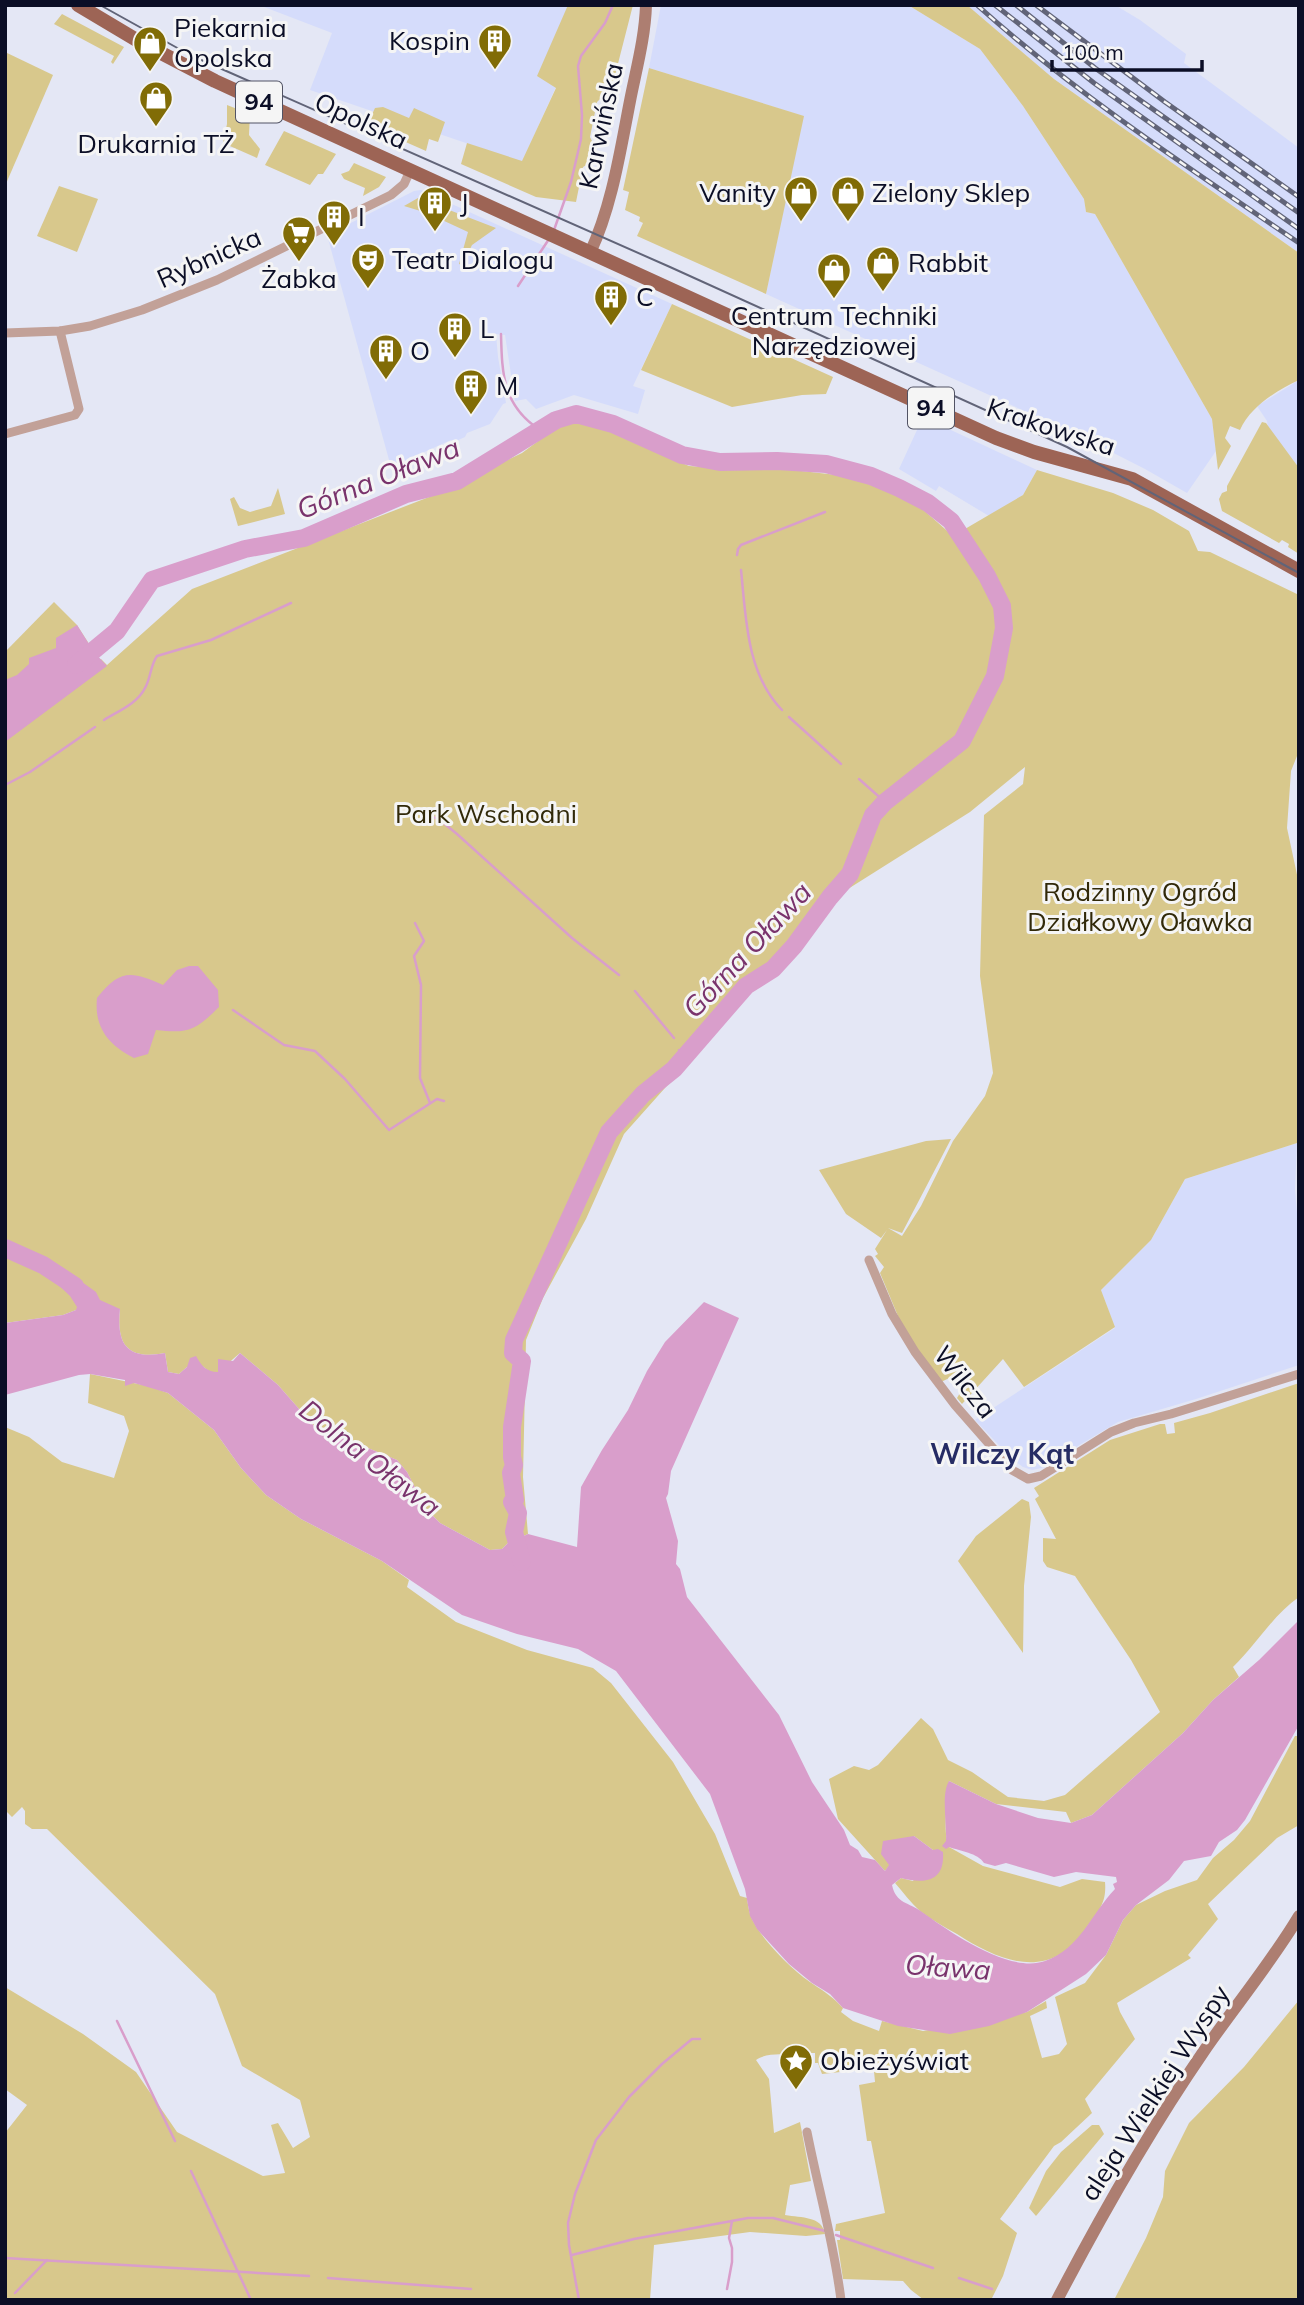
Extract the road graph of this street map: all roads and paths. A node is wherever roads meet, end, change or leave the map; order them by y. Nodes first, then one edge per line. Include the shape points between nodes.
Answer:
1 (78, 5) edge
2 (646, 5) edge
3 (410, 171) junction
4 (590, 254) junction
5 (60, 331) junction
6 (5, 333) edge
7 (5, 434) edge
8 (1299, 571) edge
9 (869, 1260) dead end
10 (1299, 1374) edge
11 (1297, 1919) edge
12 (807, 2132) dead end
13 (841, 2300) edge
14 (1057, 2300) edge

1 - 3 main road, Opolska / 94 via 204,76
2 - 4 main road, Karwińska via 604,218
3 - 4 main road, Opolska / 94
3 - 5 street, Rybnicka via 391,195 217,280 110,321
4 - 8 main road, Krakowska / 94 via 996,438 1132,479
5 - 6 street, Rybnicka
5 - 7 street via 79,409 75,415
9 - 10 street, Wilcza via 899,1327 936,1382 1012,1470 1028,1479 1134,1423
11 - 14 main road, aleja Wielkiej Wyspy via 1144,2143
12 - 13 street

